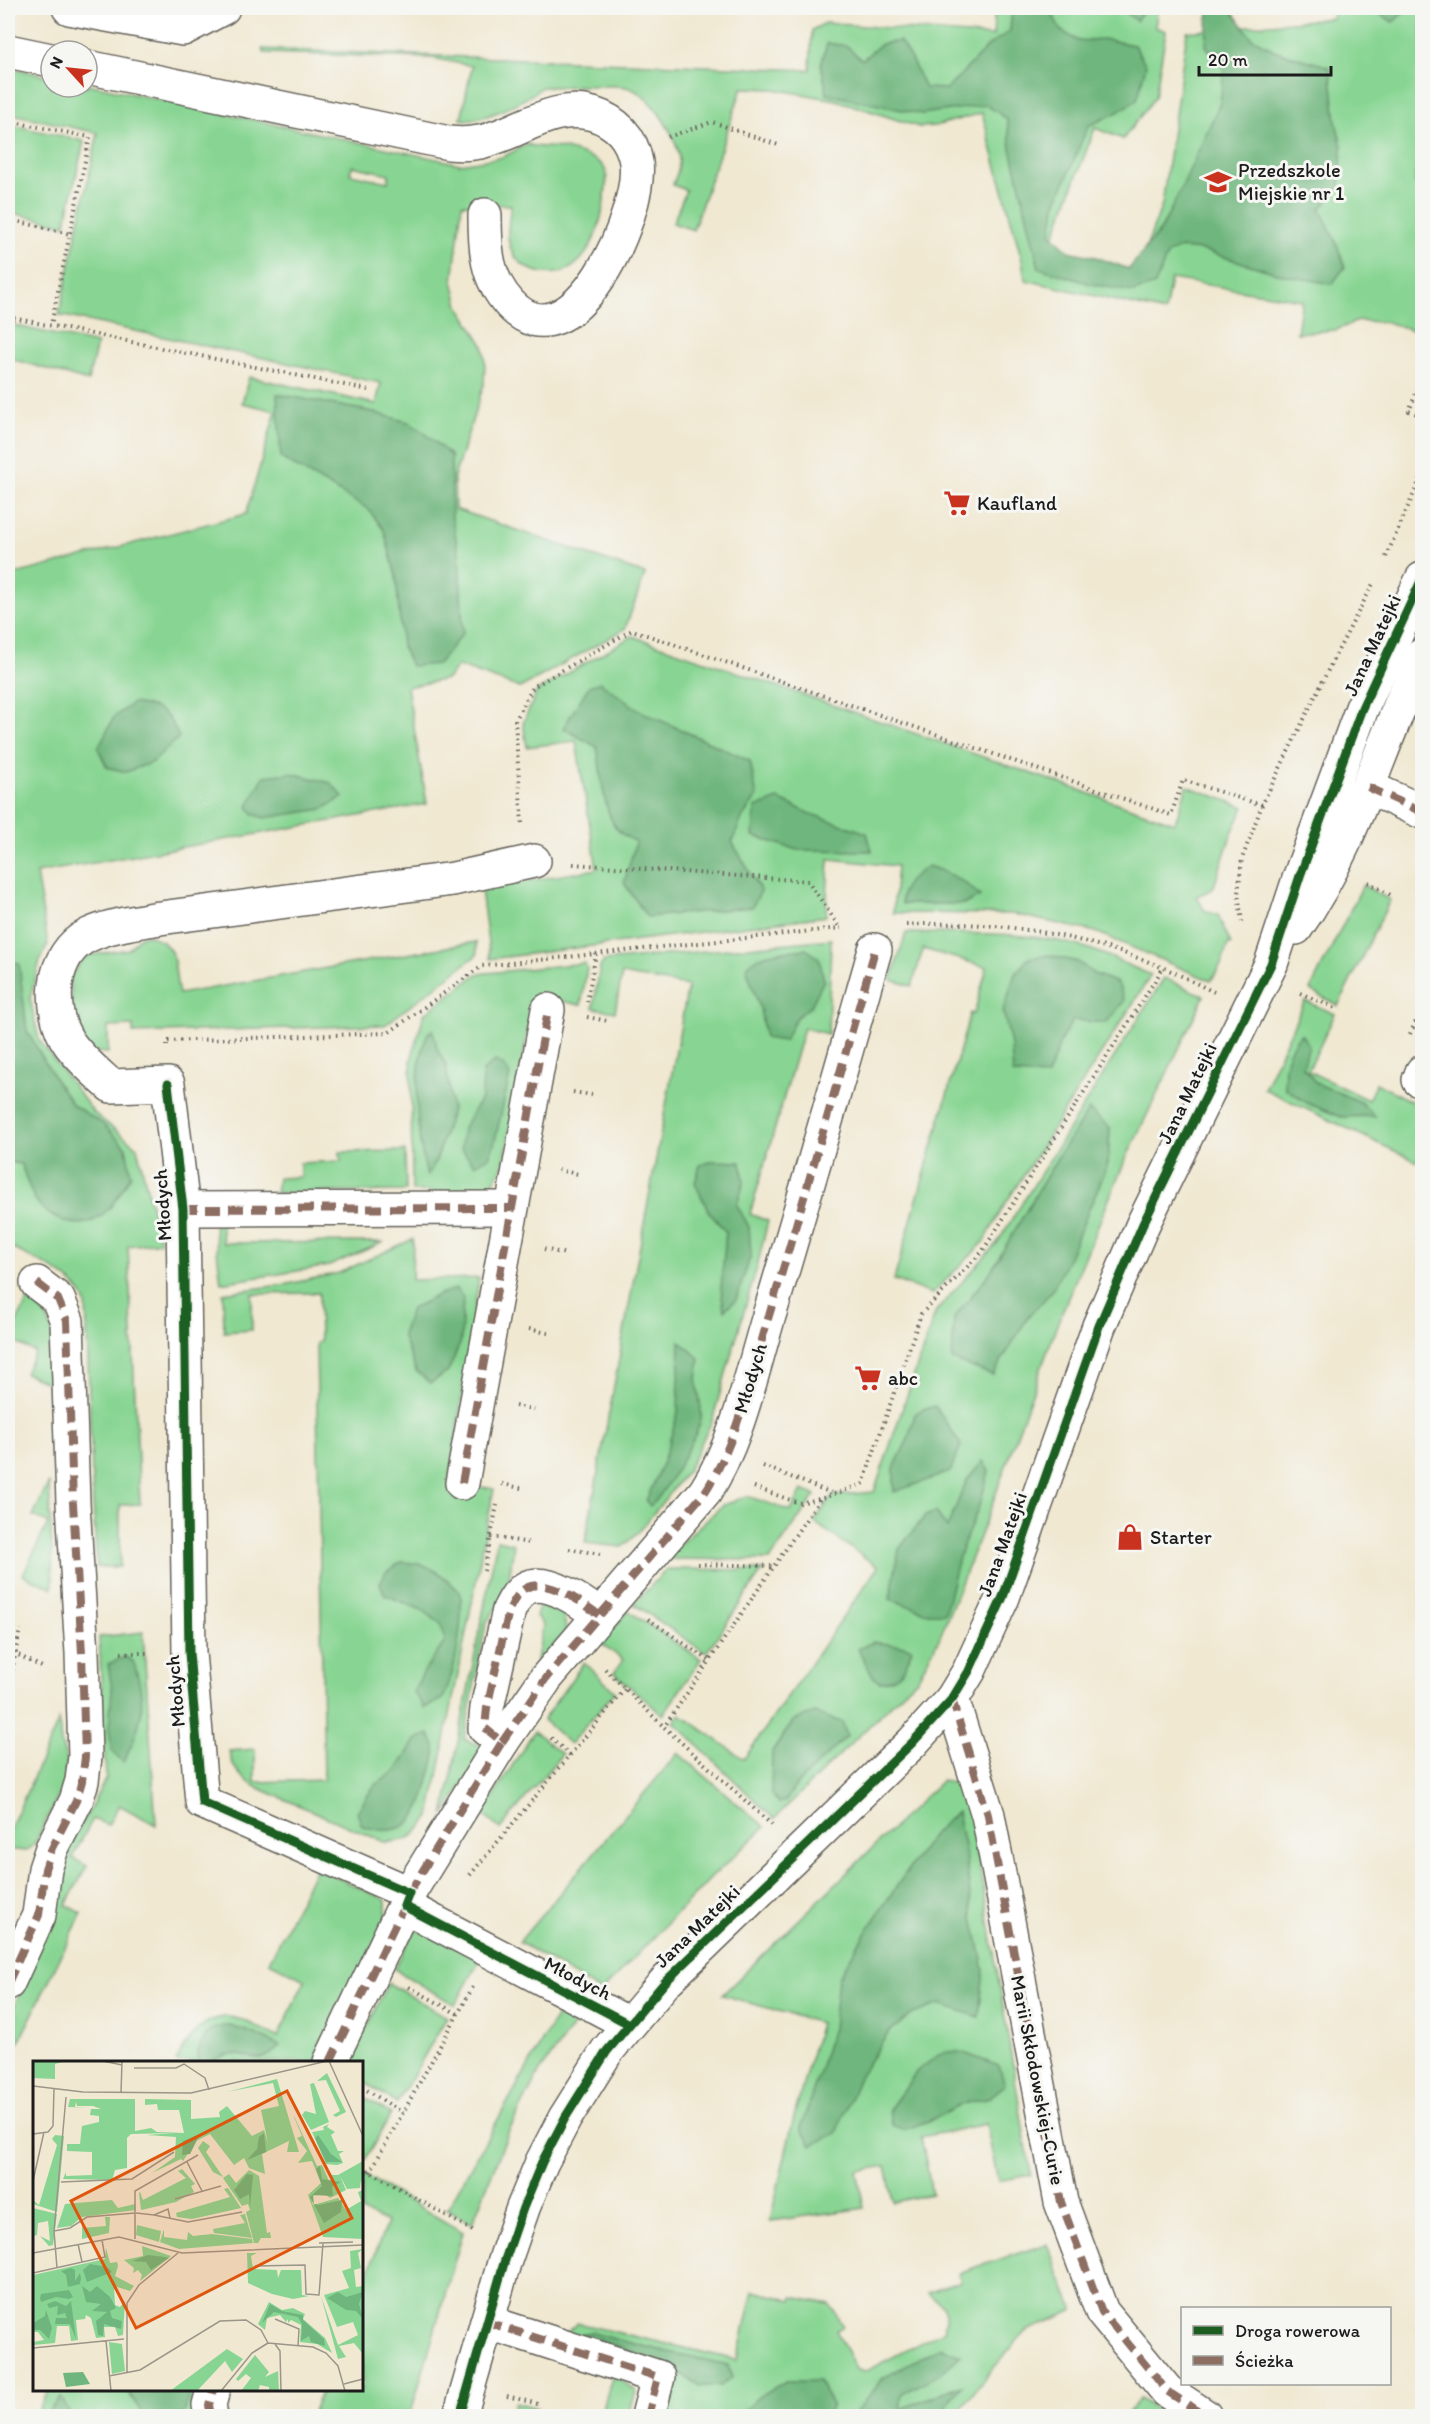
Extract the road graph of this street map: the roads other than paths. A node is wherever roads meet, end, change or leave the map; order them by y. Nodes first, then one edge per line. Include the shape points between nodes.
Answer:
1 (69, 8) edge
2 (223, 8) edge
3 (8, 51) edge
4 (39, 57) edge
5 (99, 70) edge
6 (485, 215) dead end
7 (1422, 579) edge
8 (1422, 655) edge
9 (1368, 787) junction
10 (1422, 812) edge
11 (530, 862) road end
12 (878, 938) road end
13 (1271, 964) junction
14 (548, 1010) dead end
15 (511, 1208) junction
16 (183, 1209) junction
17 (37, 1283) dead end
18 (462, 1483) dead end
19 (599, 1615) junction
20 (952, 1699) junction
21 (502, 1742) junction
22 (407, 1899) junction
23 (8, 1983) edge
24 (629, 2024) junction
25 (330, 2061) edge
26 (487, 2322) junction
27 (213, 2391) edge
28 (211, 2416) edge
29 (460, 2416) edge
30 (648, 2416) edge
31 (1205, 2416) edge

1 - 2 street via 183,29
3 - 4 street
5 - 6 street via 448,143 481,142 559,112 576,111 607,119 627,137 636,164 634,191 624,228 590,292 560,315 541,320 531,318 515,309 498,290 487,261
7 - 13 street, Jana Matejki via 1362,708
8 - 9 street, Jana Matejki
9 - 10 street
9 - 13 street, Jana Matejki via 1313,904
11 - 16 street, Młodych via 453,879 160,918 88,935 70,948 58,972 54,996 69,1043 111,1086 168,1084
12 - 19 street, Młodych via 784,1265 717,1474
13 - 20 street, Jana Matejki via 1120,1275 1003,1597
14 - 15 street
15 - 16 street, Młodych
15 - 18 street
16 - 22 street, Młodych via 189,1653 202,1802
17 - 23 street via 58,1299 67,1321 85,1757 76,1801 45,1869 39,1915
19 - 21 street, Młodych via 547,1677
19 - 21 street via 574,1596 543,1586 527,1587 517,1596 509,1610 487,1708 485,1728
20 - 24 street, Jana Matejki via 879,1776 666,1981
20 - 31 street, Marii Skłodowskiej-Curie via 988,1815 1061,2202 1102,2312 1167,2391
21 - 22 street, Młodych
22 - 24 street, Młodych via 492,1953
22 - 25 street, Młodych
24 - 26 street, Jana Matejki via 587,2080 542,2162
26 - 29 street, Jana Matejki
26 - 30 street via 658,2377
27 - 28 street

